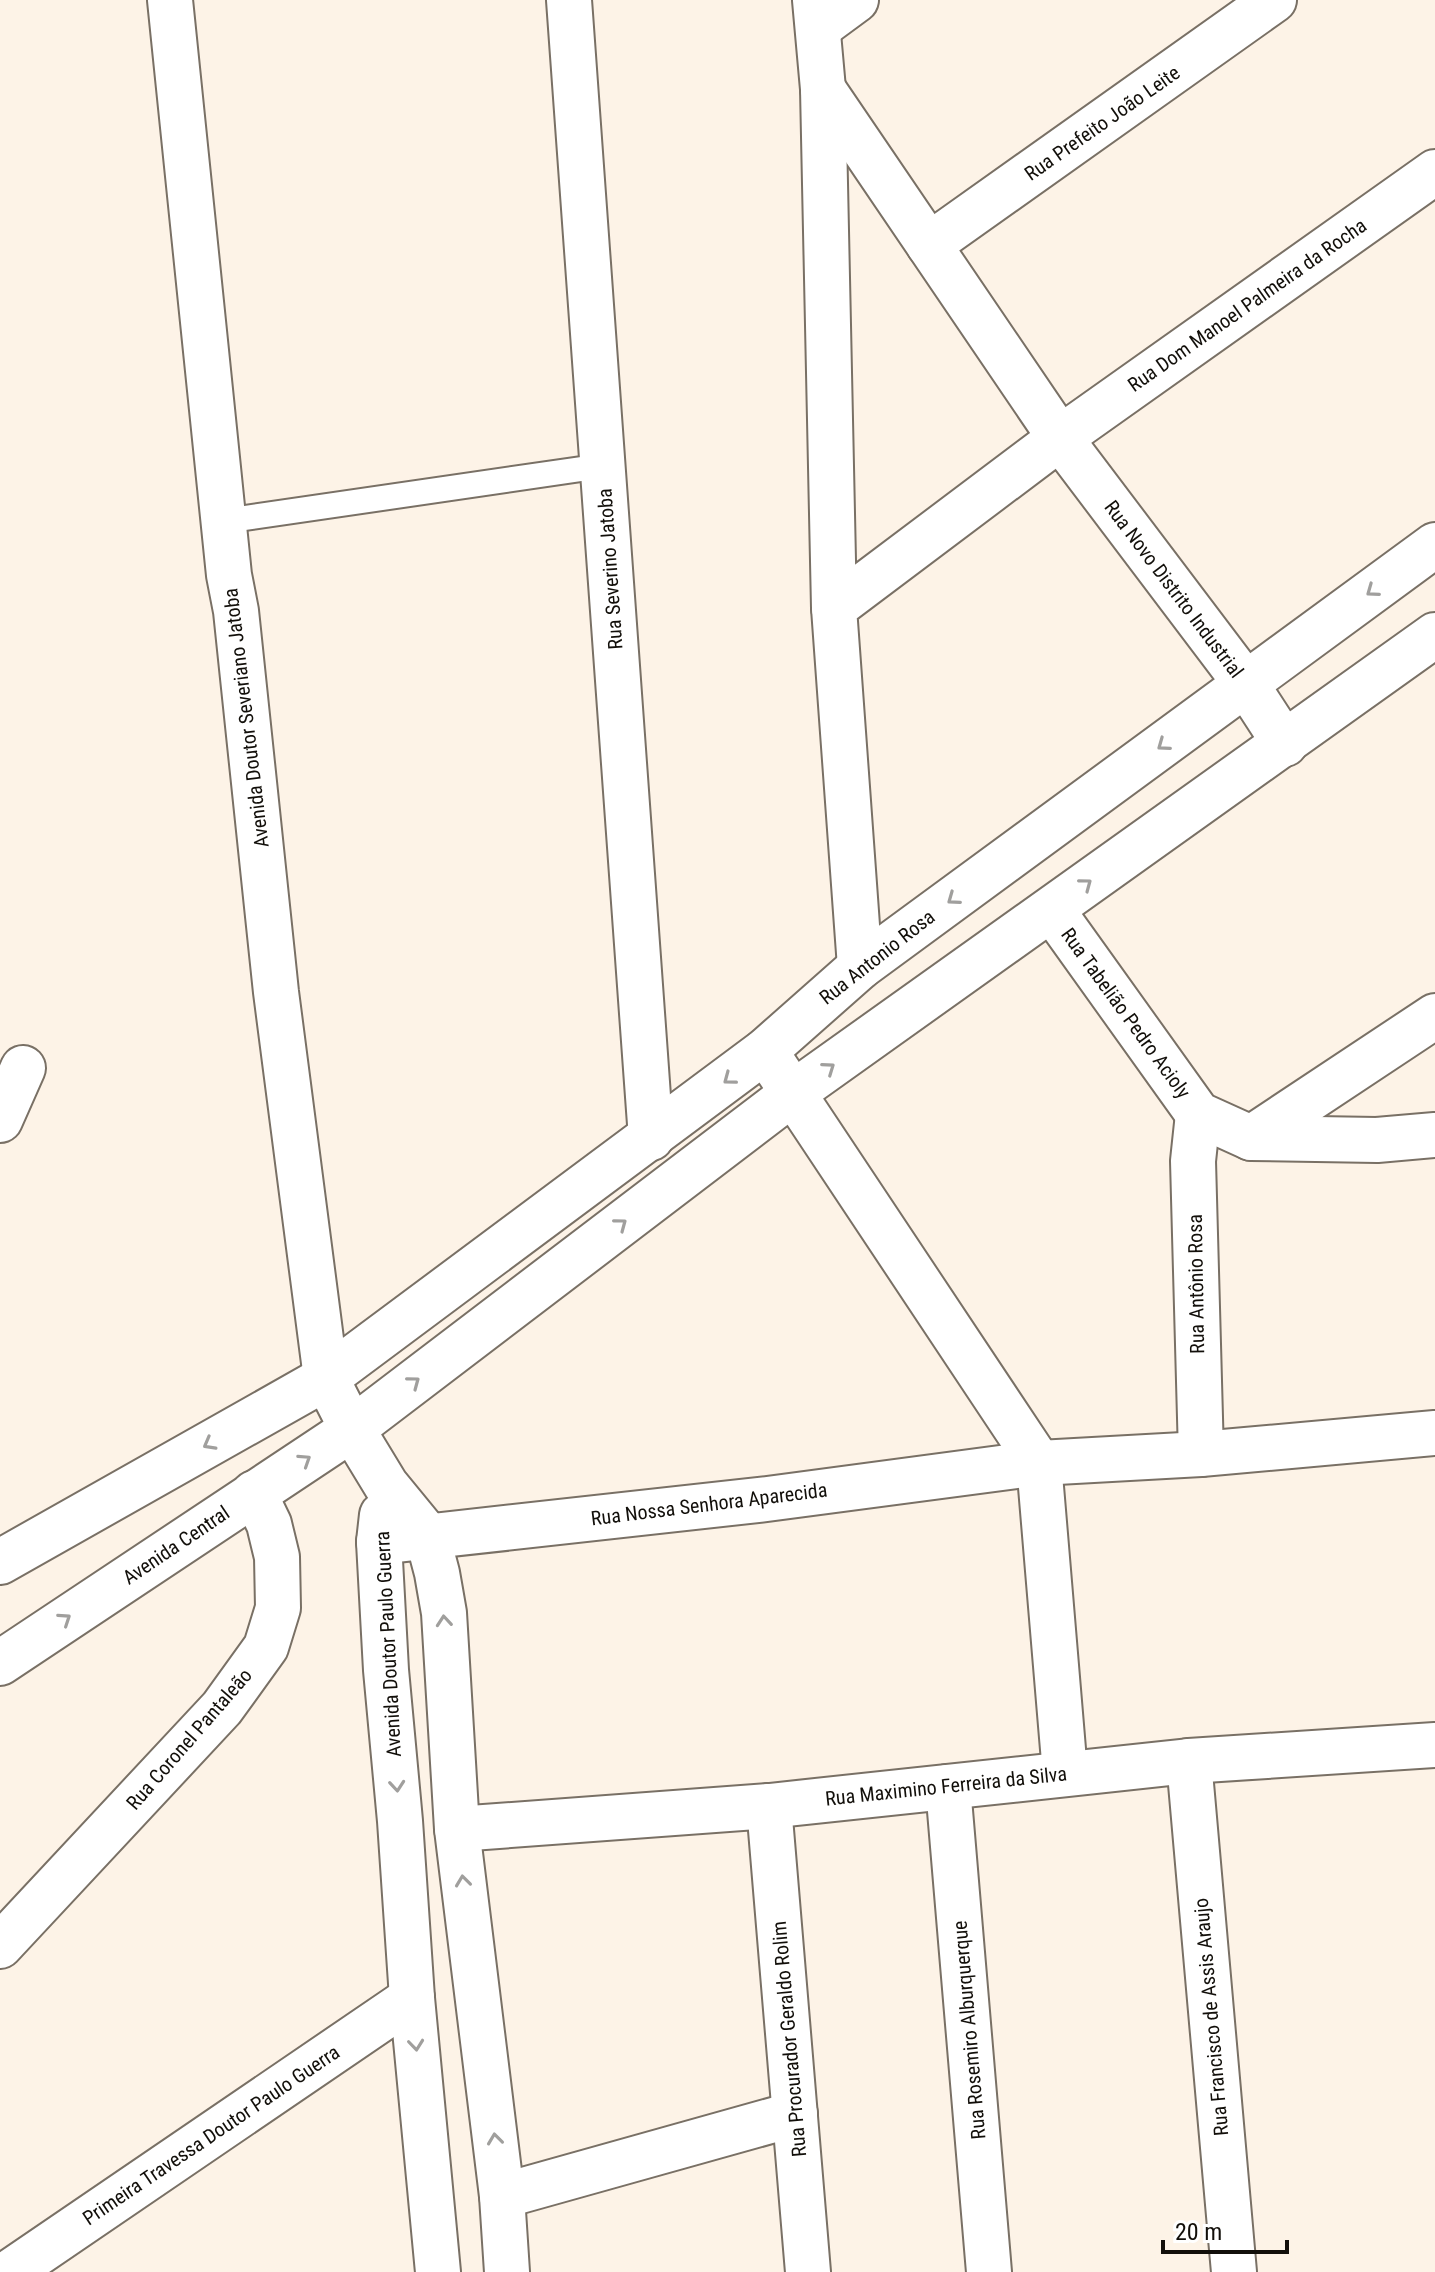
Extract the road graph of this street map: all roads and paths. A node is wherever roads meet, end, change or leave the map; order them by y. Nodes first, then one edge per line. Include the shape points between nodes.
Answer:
1 (170, 0) edge
2 (569, 0) edge
3 (856, 0) edge
4 (1274, 0) edge
5 (817, 14) edge
6 (823, 89) junction
7 (1435, 172) edge
8 (929, 245) junction
9 (1060, 438) junction
10 (602, 466) junction
11 (224, 521) junction
12 (1435, 545) edge
13 (834, 608) junction
14 (1435, 635) edge
15 (1246, 684) junction
16 (1285, 744) junction
17 (1052, 910) junction
18 (860, 967) junction
19 (1435, 1016) edge
20 (765, 1051) junction
21 (23, 1068) dead end
22 (793, 1093) junction
23 (1198, 1114) junction
24 (0, 1120) edge
25 (1435, 1135) edge
26 (651, 1138) junction
27 (1251, 1138) junction
28 (326, 1378) junction
29 (352, 1429) junction
30 (1435, 1433) edge
31 (1201, 1454) junction
32 (1039, 1463) junction
33 (386, 1485) junction
34 (254, 1493) junction
35 (427, 1535) junction
36 (379, 1542) junction
37 (0, 1562) edge
38 (0, 1663) edge
39 (1435, 1745) edge
40 (1189, 1761) junction
41 (1065, 1773) junction
42 (948, 1787) junction
43 (769, 1806) junction
44 (457, 1829) junction
45 (0, 1946) edge
46 (412, 1998) junction
47 (795, 2114) junction
48 (502, 2196) junction
49 (10, 2272) edge
50 (438, 2272) edge
51 (507, 2272) edge
52 (808, 2272) edge
53 (989, 2272) edge
54 (1234, 2272) edge

1 - 11 street, Avenida Doutor Severiano Jatoba
2 - 10 street, Rua Severino Jatoba
3 - 5 street
4 - 8 street, Rua Prefeito João Leite
5 - 6 street
6 - 8 street, Rua Novo Distrito Industrial
6 - 13 street
7 - 9 street, Rua Dom Manoel Palmeira da Rocha
8 - 9 street, Rua Novo Distrito Industrial
9 - 13 street, Rua Dom Manoel Palmeira da Rocha
9 - 15 street, Rua Novo Distrito Industrial
10 - 11 lane
10 - 26 street, Rua Severino Jatoba
11 - 28 street, Avenida Doutor Severiano Jatoba via 276,992
12 -> 15 street, Rua Antonio Rosa
13 - 18 street
14 - 16 street
15 - 16 street, Rua Novo Distrito Industrial
15 -> 18 street, Rua Antonio Rosa
17 -> 16 street
22 -> 17 street
17 - 23 street, Rua Tabelião Pedro Acioly
18 - 20 street, Rua Antonio Rosa
19 - 27 street
20 - 22 street
20 -> 26 street, Rua Antonio Rosa
21 - 24 street
29 -> 22 street
22 - 32 street
23 - 27 street, Rua Tabelião Pedro Acioly
23 - 31 street, Rua Antônio Rosa via 1193,1161
25 - 27 street, Rua Tabelião Pedro Acioly via 1377,1140
26 - 28 street, Rua Antonio Rosa
28 - 29 street, Avenida Doutor Severiano Jatoba
28 -> 37 street
29 - 33 street, Avenida Doutor Severiano Jatoba
34 -> 29 street, Avenida Central
30 - 31 street, Rua Nossa Senhora Aparecida
31 - 32 street, Rua Nossa Senhora Aparecida
32 - 35 street, Rua Nossa Senhora Aparecida
32 - 41 street
33 - 35 street, Avenida Doutor Paulo Guerra
33 - 36 street, Avenida Doutor Paulo Guerra
38 -> 34 street, Avenida Central
34 - 45 street, Rua Coronel Pantaleão via 277,1557 278,1608 266,1647 222,1708
35 - 36 street, Rua Nossa Senhora Aparecida
44 -> 35 street, Avenida Doutor Paulo Guerra via 444,1613
36 -> 46 street, Avenida Doutor Paulo Guerra
39 - 40 street, Rua Maximino Ferreira da Silva
40 - 41 street, Rua Maximino Ferreira da Silva
40 - 54 street, Rua Francisco de Assis Araujo
41 - 42 street, Rua Maximino Ferreira da Silva
42 - 43 street, Rua Maximino Ferreira da Silva
42 - 53 street, Rua Rosemiro Alburquerque
43 - 44 street, Rua Maximino Ferreira da Silva
43 - 47 street, Rua Procurador Geraldo Rolim
48 -> 44 street, Avenida Doutor Paulo Guerra
46 - 49 street, Primeira Travessa Doutor Paulo Guerra
46 -> 50 street, Avenida Doutor Paulo Guerra
47 - 48 street
47 - 52 street, Rua Procurador Geraldo Rolim
48 - 51 street, Avenida Doutor Paulo Guerra

